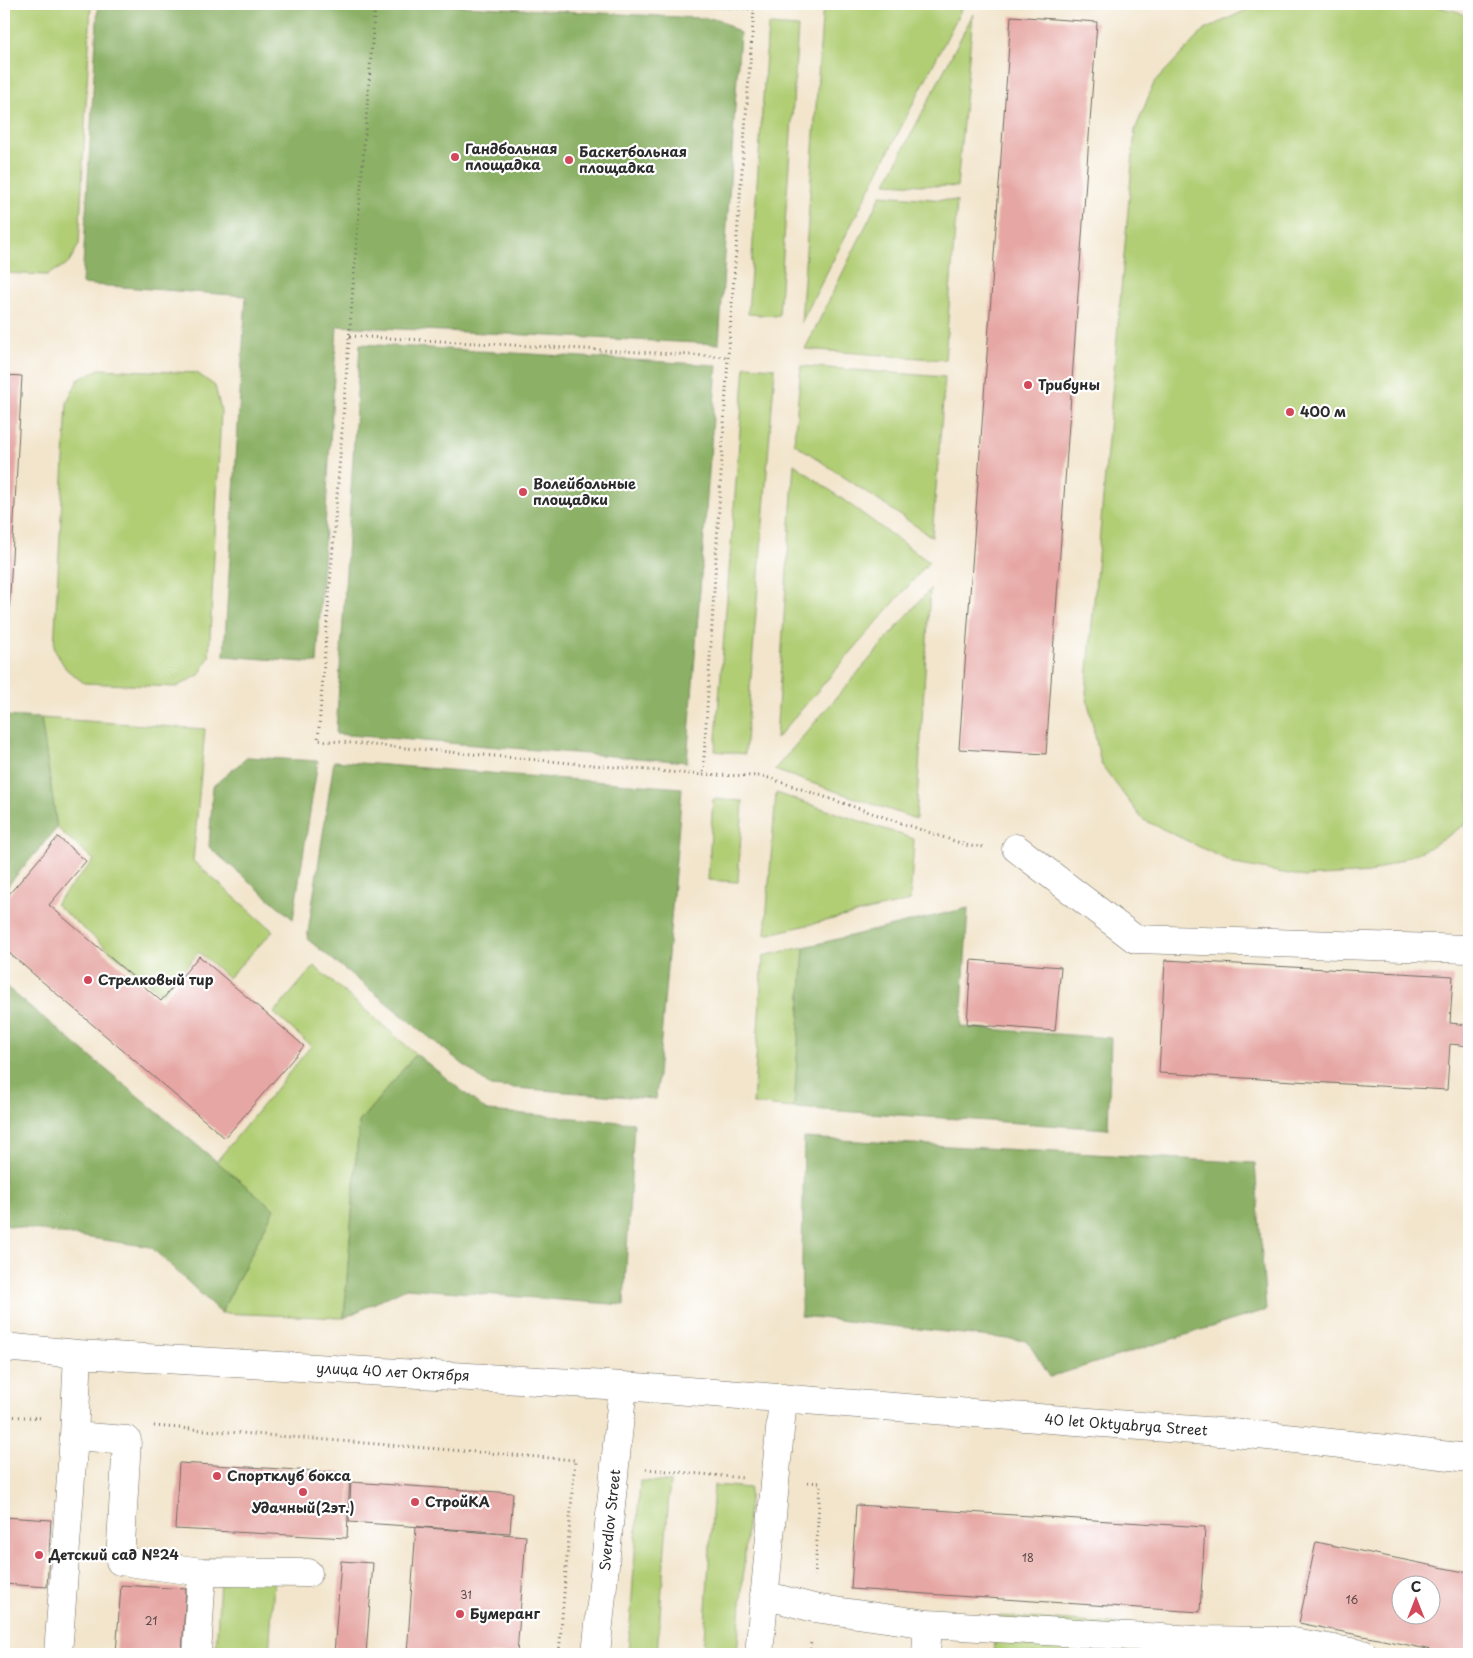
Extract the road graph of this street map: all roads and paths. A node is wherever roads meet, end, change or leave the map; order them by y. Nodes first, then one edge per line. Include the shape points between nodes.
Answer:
1 (375, 4) edge
2 (658, 4) edge
3 (350, 336) junction
4 (728, 356) junction
5 (703, 775) junction
6 (1016, 848) joint
7 (1469, 949) edge
8 (4, 1347) edge
9 (78, 1354) junction
10 (623, 1386) junction
11 (783, 1398) junction
12 (4, 1416) edge
13 (153, 1426) dead end
14 (74, 1428) junction
15 (1469, 1458) edge
16 (202, 1572) junction
17 (308, 1573) dead end
18 (764, 1594) junction
19 (928, 1624) junction
20 (1196, 1647) edge
21 (58, 1654) edge
22 (198, 1654) edge
23 (558, 1654) edge
24 (596, 1654) edge
25 (759, 1654) edge
26 (926, 1654) edge
27 (1363, 1654) edge

1 - 3 path
2 - 4 path via 754,9
3 - 4 path
3 - 5 path via 318,740
4 - 5 path
5 - 6 path via 763,776 969,846
6 - 7 street via 1134,939
8 - 9 street, улица 40 лет Октября
9 - 10 street, улица 40 лет Октября
9 - 14 street
10 - 11 street, улица 40 лет Октября
10 - 24 street, Sverdlov Street
11 - 15 street, 40 let Oktyabrya Street via 1258,1435
11 - 18 street
12 - 14 path
13 - 23 path via 574,1460
14 - 16 street via 127,1440 120,1561
14 - 21 street
16 - 17 street
16 - 22 street
18 - 19 street via 814,1608
18 - 25 street
19 - 20 street
19 - 26 street
20 - 27 street via 1288,1641

